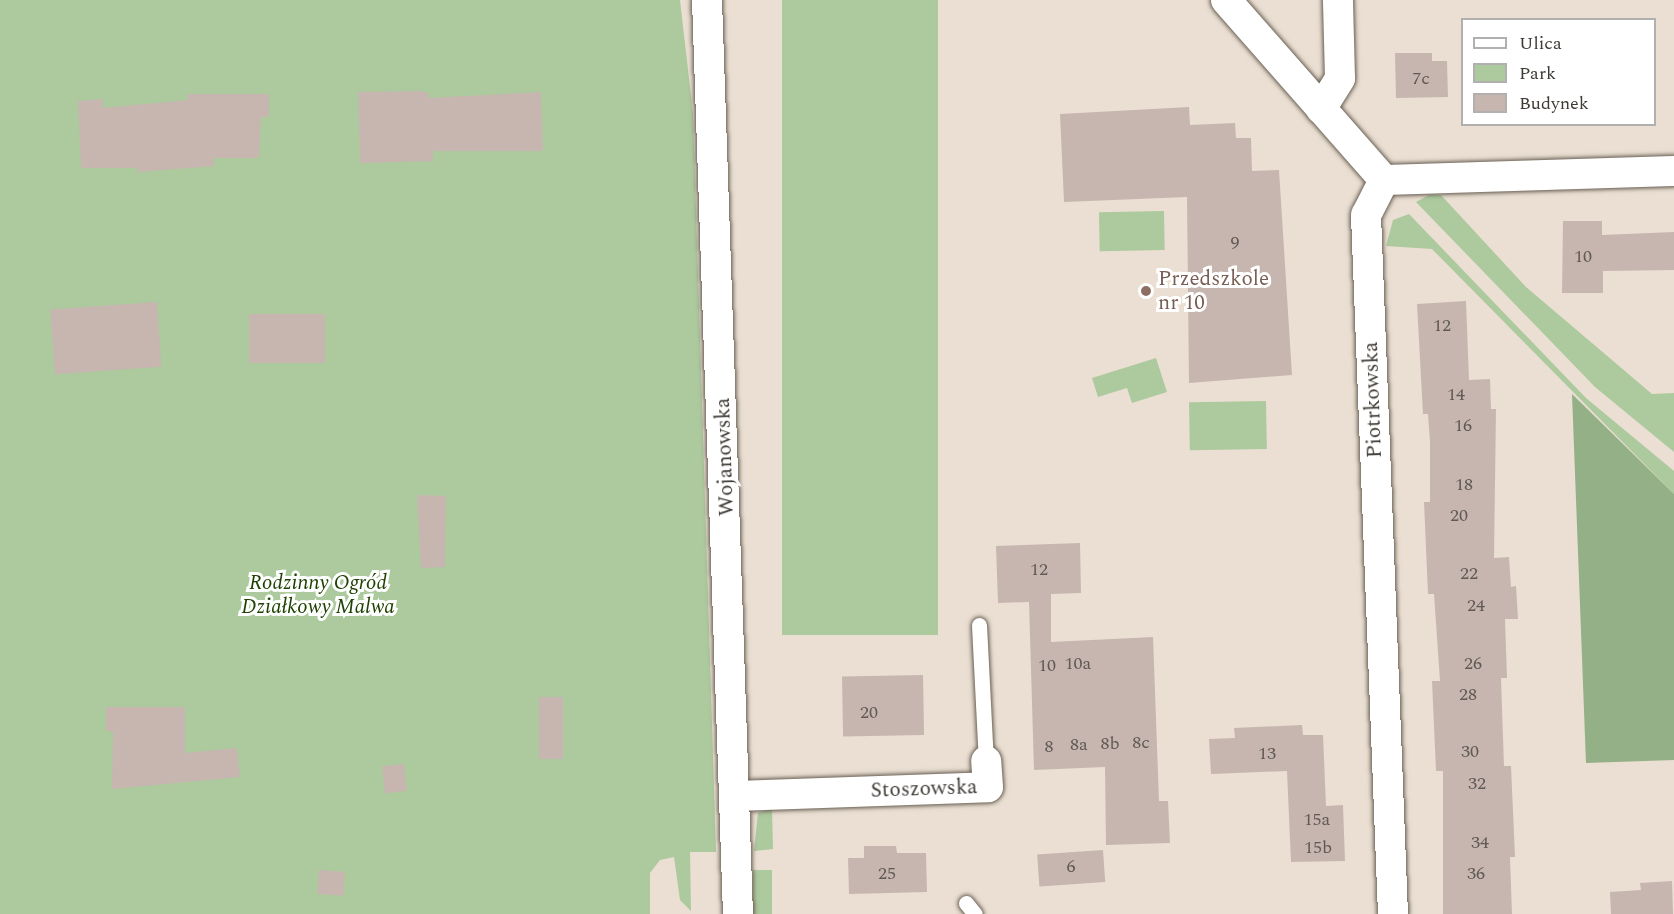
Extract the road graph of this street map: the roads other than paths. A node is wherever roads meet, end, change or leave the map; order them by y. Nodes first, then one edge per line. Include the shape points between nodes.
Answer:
1 (707, 0) edge
2 (1226, 0) edge
3 (1338, 0) edge
4 (1321, 109) junction
5 (1674, 171) edge
6 (1384, 180) junction
7 (979, 625) dead end
8 (987, 762) joint
9 (735, 796) junction
10 (738, 914) edge
11 (1393, 914) edge

1 - 9 street, Wojanowska
2 - 4 street
3 - 4 street via 1340,78
4 - 6 street
5 - 6 street
6 - 11 street, Piotrkowska via 1366,215
7 - 8 lane, Stoszowska
8 - 9 street, Stoszowska via 988,787
9 - 10 street, Wojanowska

